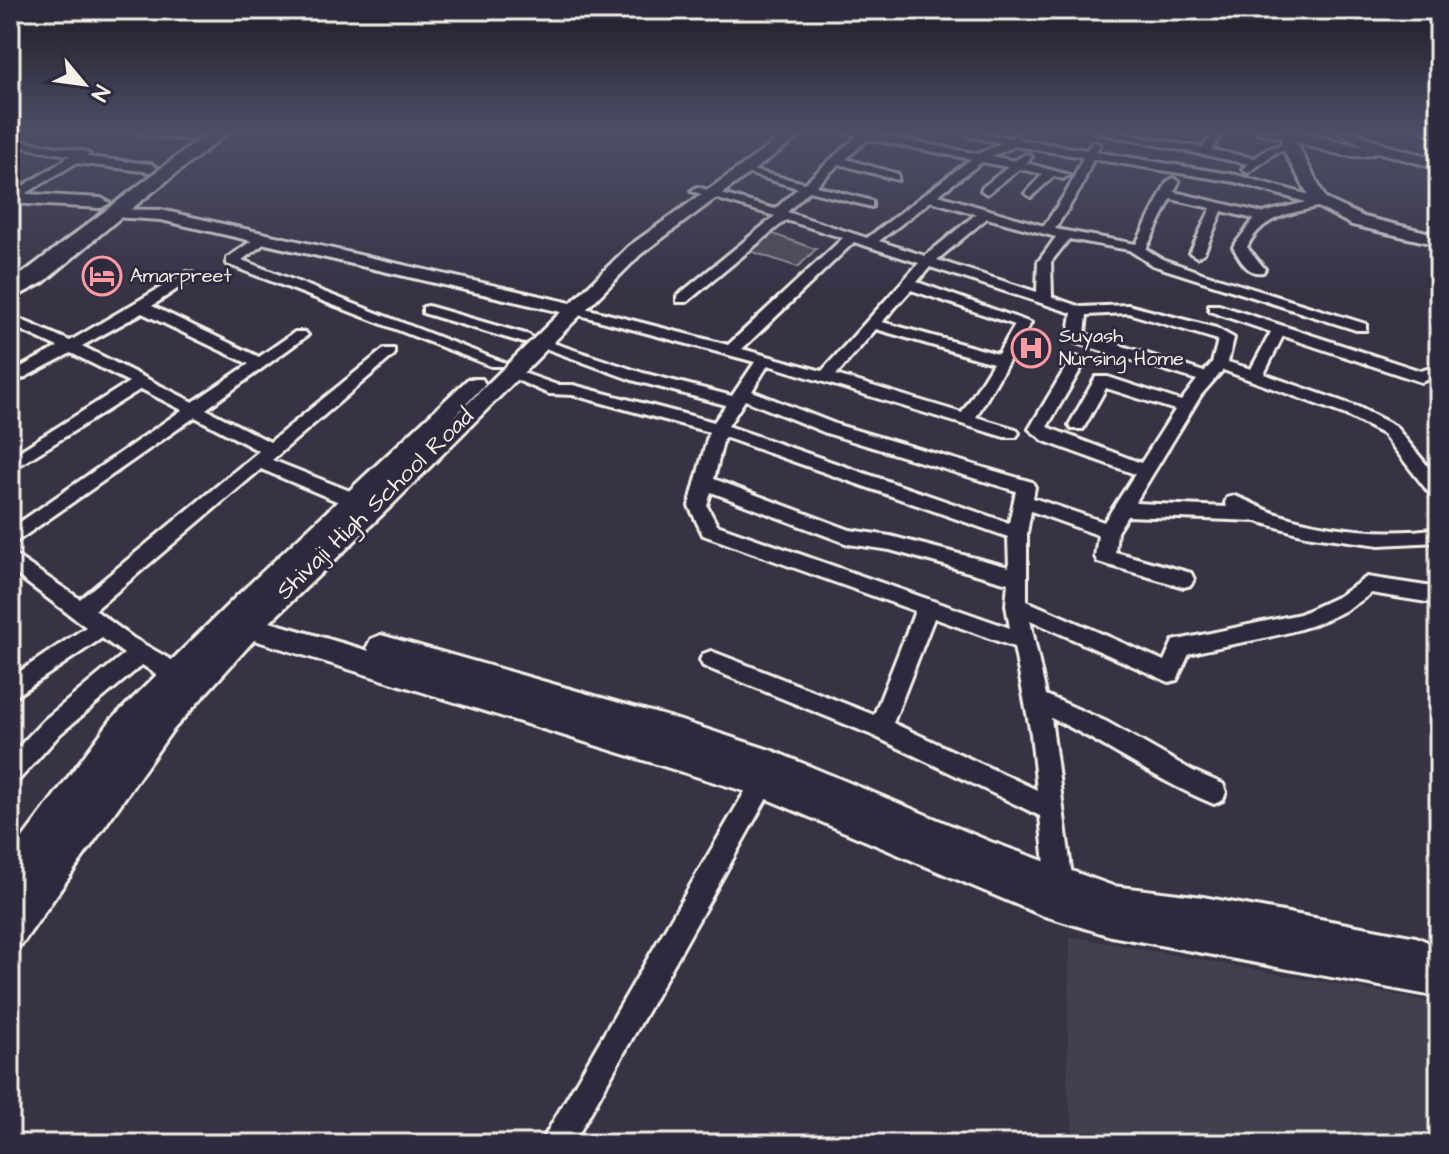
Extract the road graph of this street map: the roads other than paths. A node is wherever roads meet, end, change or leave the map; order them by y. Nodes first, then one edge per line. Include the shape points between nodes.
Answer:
1 (34, 186) edge
2 (129, 186) edge
3 (137, 186) edge
4 (713, 186) edge
5 (717, 186) edge
6 (803, 186) edge
7 (941, 186) edge
8 (992, 186) edge
9 (1038, 186) edge
10 (1074, 186) edge
11 (1171, 186) edge
12 (1261, 186) edge
13 (1312, 186) edge
14 (807, 187) junction
15 (987, 190) dead end
16 (703, 193) junction
17 (1031, 193) dead end
18 (1167, 194) junction
19 (927, 196) junction
20 (11, 201) edge
21 (1320, 202) junction
22 (868, 204) dead end
23 (1218, 206) junction
24 (100, 210) junction
25 (985, 213) junction
26 (781, 214) junction
27 (1263, 217) junction
28 (1047, 231) junction
29 (1067, 234) junction
30 (853, 236) junction
31 (265, 238) junction
32 (1439, 240) edge
33 (870, 242) junction
34 (1139, 250) junction
35 (1197, 253) dead end
36 (929, 260) junction
37 (1258, 269) dead end
38 (10, 276) edge
39 (187, 276) dead end
40 (908, 284) junction
41 (1223, 285) junction
42 (10, 293) edge
43 (682, 299) dead end
44 (1045, 299) junction
45 (142, 307) junction
46 (566, 307) junction
47 (1214, 308) junction
48 (428, 310) dead end
49 (1080, 311) junction
50 (10, 319) edge
51 (873, 324) junction
52 (1361, 327) dead end
53 (1279, 330) junction
54 (1211, 331) junction
55 (300, 335) dead end
56 (531, 340) junction
57 (72, 347) junction
58 (731, 351) junction
59 (389, 352) dead end
60 (764, 359) junction
61 (1001, 360) junction
62 (1077, 362) dead end
63 (260, 363) junction
64 (503, 368) junction
65 (1439, 370) edge
66 (1214, 371) junction
67 (1255, 376) junction
68 (825, 378) junction
69 (10, 380) edge
70 (140, 382) junction
71 (739, 398) junction
72 (1185, 408) junction
73 (194, 410) junction
74 (967, 419) junction
75 (1077, 425) dead end
76 (718, 429) junction
77 (1010, 433) dead end
78 (266, 456) junction
79 (10, 465) edge
80 (1145, 471) junction
81 (703, 482) junction
82 (1439, 493) edge
83 (353, 500) junction
84 (1026, 502) junction
85 (1234, 503) dead end
86 (1121, 509) junction
87 (1261, 515) junction
88 (1108, 531) junction
89 (1017, 533) junction
90 (1439, 535) edge
91 (10, 539) edge
92 (13, 565) edge
93 (1019, 578) junction
94 (1184, 579) dead end
95 (1439, 596) edge
96 (1016, 605) junction
97 (927, 608) junction
98 (80, 611) junction
99 (246, 616) junction
100 (102, 627) junction
101 (1023, 641) junction
102 (141, 653) junction
103 (711, 660) dead end
104 (185, 680) junction
105 (10, 690) edge
106 (1036, 701) junction
107 (880, 728) junction
108 (10, 773) edge
109 (768, 774) junction
110 (1214, 792) dead end
111 (1051, 809) junction
112 (10, 883) edge
113 (1060, 884) junction
114 (10, 932) edge
115 (1439, 965) edge
116 (1439, 979) edge
117 (556, 1144) edge

1 - 20 street
2 - 24 highway
3 - 24 highway
4 - 16 street, Shivaji High School Road
5 - 16 street, Shivaji High School Road
6 - 14 street
7 - 19 street
8 - 15 street
9 - 17 street
10 - 28 street
11 - 18 street
12 - 21 street
13 - 21 street
14 - 22 street
14 - 26 street
16 - 26 street
16 - 46 street, Shivaji High School Road
18 - 23 street
18 - 34 street
19 - 25 street
19 - 33 street
20 - 24 main road
21 - 27 street
21 - 32 street via 1358,221
23 - 27 street
23 - 35 street
24 - 31 street via 161,215
24 - 38 highway
24 - 42 highway via 36,277
25 - 28 street
25 - 36 street
26 - 30 street
26 - 43 street
27 - 37 street via 1247,228 1240,247
28 - 29 street
29 - 34 street
29 - 44 street via 1047,251 1041,272
30 - 33 street
30 - 58 street
31 - 46 street
31 - 64 street via 232,261
33 - 36 street
34 - 41 street via 1157,262
36 - 40 street
36 - 44 street
39 - 45 street
40 - 51 street
40 - 61 street via 1024,323
41 - 47 street
41 - 52 street
44 - 49 street
45 - 57 street
45 - 63 street
46 - 56 street, Shivaji High School Road
46 - 58 street
47 - 53 street
47 - 54 street
48 - 56 street
49 - 54 street via 1128,309
49 - 66 street via 1081,340
50 - 57 street
51 - 61 street
51 - 68 street
53 - 65 street via 1421,377
53 - 67 street
54 - 66 street via 1226,338
55 - 63 street
56 - 64 street, Shivaji High School Road
56 - 71 street via 638,377
57 - 69 street
57 - 70 street
58 - 60 street
59 - 78 street
60 - 68 street
60 - 71 street
61 - 74 street
62 - 80 street via 1038,429
63 - 73 street
64 - 76 street via 555,390 573,390
64 - 83 street, Shivaji High School Road
64 - 99 street, Shivaji High School Road via 386,497
66 - 67 street
66 - 72 street
67 - 82 street via 1389,430
68 - 74 street
70 - 73 street
70 - 79 street
71 - 76 street
71 - 84 street via 1026,487
72 - 75 street via 1102,381
72 - 80 street
73 - 78 street
73 - 91 street
74 - 77 street
76 - 81 street
76 - 89 street
78 - 83 street
78 - 98 street
80 - 86 street
81 - 93 street via 848,537
81 - 97 street via 698,506 710,530
83 - 99 street, Shivaji High School Road
84 - 88 street
84 - 89 street
85 - 87 street
86 - 87 street
86 - 88 street
87 - 90 street via 1319,530 1422,540
88 - 94 street via 1105,557
89 - 93 street
92 - 98 street
93 - 96 street
95 - 96 street via 1367,585 1348,604 1308,622 1181,647 1169,673
96 - 101 street
97 - 101 street
97 - 107 street
98 - 100 street
99 - 104 street, Shivaji High School Road
99 - 109 street
100 - 102 street
100 - 105 street
101 - 106 street
102 - 104 street
102 - 108 street via 52,727
103 - 107 street
104 - 112 street, Shivaji High School Road via 122,730
104 - 114 street, Shivaji High School Road
106 - 110 street
106 - 111 street
107 - 111 street
109 - 113 street
109 - 116 street via 1041,898 1111,919
109 - 117 street
111 - 113 street
113 - 115 street via 1113,903 1203,914 1416,955

